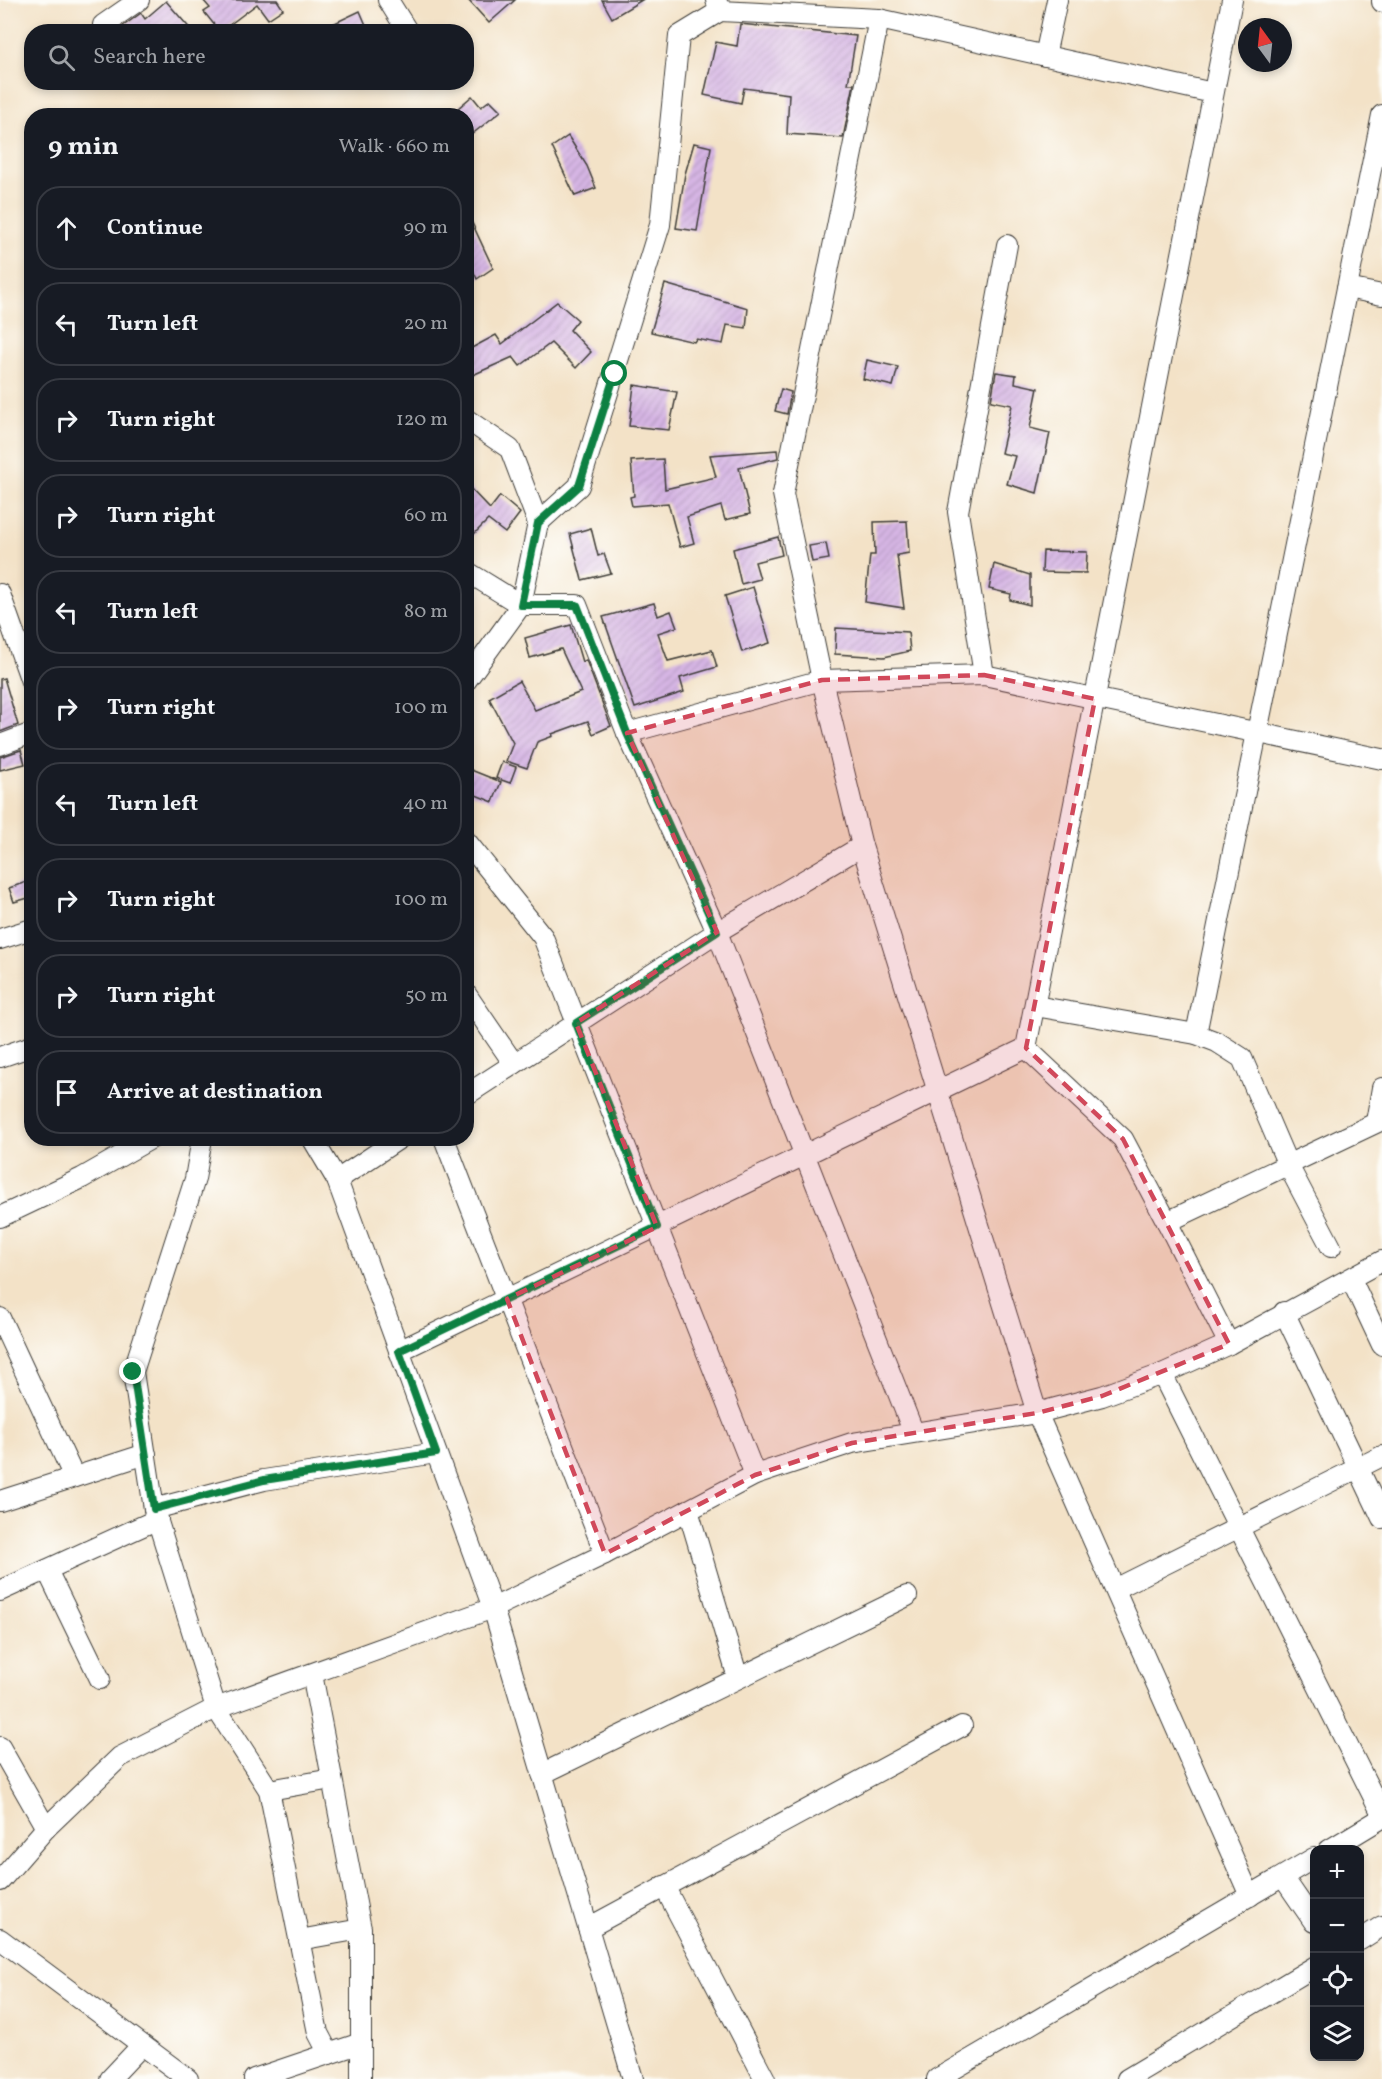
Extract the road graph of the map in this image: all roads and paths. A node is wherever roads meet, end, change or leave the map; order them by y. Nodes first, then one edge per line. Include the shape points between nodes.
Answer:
1 (139, 0) edge
2 (388, 0) edge
3 (1057, 0) edge
4 (1232, 0) edge
5 (718, 6) edge
6 (879, 19) junction
7 (104, 24) edge
8 (403, 24) edge
9 (1045, 56) junction
10 (1214, 93) junction
11 (1382, 115) edge
12 (1007, 245) dead end
13 (1347, 288) junction
14 (1382, 295) edge
15 (474, 424) edge
16 (538, 523) junction
17 (474, 576) edge
18 (0, 594) edge
19 (521, 605) junction
20 (24, 662) edge
21 (474, 670) edge
22 (984, 675) junction
23 (822, 680) junction
24 (1095, 699) junction
25 (627, 733) junction
26 (1255, 734) junction
27 (24, 736) edge
28 (0, 745) edge
29 (1382, 759) edge
30 (862, 846) junction
31 (474, 851) edge
32 (24, 931) edge
33 (717, 932) junction
34 (0, 939) edge
35 (474, 1006) edge
36 (1035, 1006) junction
37 (576, 1023) junction
38 (1196, 1034) junction
39 (1026, 1048) junction
40 (24, 1049) edge
41 (0, 1057) edge
42 (514, 1064) junction
43 (1382, 1088) edge
44 (474, 1090) edge
45 (938, 1091) junction
46 (1379, 1121) edge
47 (138, 1146) edge
48 (201, 1146) edge
49 (317, 1146) edge
50 (388, 1146) edge
51 (447, 1146) edge
52 (805, 1156) junction
53 (1288, 1165) junction
54 (337, 1180) junction
55 (0, 1217) edge
56 (1167, 1222) junction
57 (657, 1227) junction
58 (1331, 1247) dead end
59 (1382, 1261) edge
60 (1351, 1279) junction
61 (507, 1299) junction
62 (1284, 1312) junction
63 (0, 1318) edge
64 (1380, 1335) edge
65 (1229, 1344) junction
66 (399, 1351) junction
67 (1162, 1374) junction
68 (1037, 1413) junction
69 (913, 1431) junction
70 (436, 1453) junction
71 (146, 1454) junction
72 (1382, 1456) edge
73 (1358, 1468) junction
74 (754, 1475) junction
75 (74, 1477) junction
76 (0, 1501) edge
77 (688, 1510) junction
78 (156, 1514) junction
79 (1382, 1518) edge
80 (1239, 1527) junction
81 (606, 1554) junction
82 (46, 1570) junction
83 (1115, 1589) junction
84 (0, 1591) edge
85 (907, 1596) dead end
86 (493, 1608) junction
87 (312, 1674) junction
88 (738, 1678) junction
89 (100, 1679) dead end
90 (216, 1708) junction
91 (963, 1726) dead end
92 (1, 1750) edge
93 (542, 1774) junction
94 (332, 1779) junction
95 (269, 1790) junction
96 (1382, 1814) edge
97 (1382, 1818) edge
98 (46, 1828) junction
99 (1337, 1845) edge
100 (1310, 1860) edge
101 (1283, 1876) junction
102 (0, 1881) edge
103 (664, 1886) junction
104 (1250, 1896) junction
105 (1310, 1916) edge
106 (1382, 1926) edge
107 (588, 1928) junction
108 (361, 1929) junction
109 (1364, 1937) edge
110 (0, 1939) edge
111 (299, 1940) junction
112 (1310, 1969) edge
113 (361, 2043) junction
114 (141, 2045) junction
115 (329, 2054) junction
116 (110, 2079) edge
117 (188, 2079) edge
118 (254, 2079) edge
119 (361, 2079) edge
120 (633, 2079) edge
121 (765, 2079) edge
122 (938, 2079) edge
123 (1127, 2079) edge

1 - 7 street
2 - 8 street
3 - 9 street
4 - 10 street
5 - 6 street
5 - 16 street via 679,36 660,225 579,486
6 - 9 street
6 - 23 street via 783,494
9 - 10 street
10 - 24 street
11 - 13 street
12 - 22 street via 958,512
13 - 14 street
13 - 26 street
15 - 16 street via 510,449
16 - 19 street
17 - 19 street
18 - 20 street
19 - 21 street
19 - 25 street via 577,605
22 - 23 street
22 - 24 street
23 - 25 street
23 - 30 street
24 - 26 street
24 - 36 street
25 - 33 street
26 - 29 street
26 - 38 street
27 - 28 street
30 - 33 street
30 - 45 street
31 - 37 street via 543,937
32 - 34 street
33 - 37 street
33 - 52 street
35 - 42 street
36 - 38 street
36 - 39 street
37 - 42 street
37 - 57 street
38 - 53 street via 1242,1058
39 - 45 street
39 - 56 street via 1123,1139
40 - 41 street
42 - 44 street
43 - 46 street
45 - 52 street
45 - 68 street
46 - 53 street
47 - 55 street
48 - 71 street via 195,1179 133,1372
49 - 54 street
50 - 54 street
51 - 61 street
52 - 57 street
52 - 69 street
53 - 56 street
53 - 58 street
54 - 66 street
56 - 65 street
57 - 61 street
57 - 74 street
59 - 60 street
60 - 62 street
60 - 64 street
61 - 66 street
61 - 81 street
62 - 65 street
62 - 73 street
63 - 75 street
65 - 67 street
66 - 70 street
67 - 68 street via 1102,1396
67 - 80 street
68 - 69 street
68 - 83 street
69 - 74 street via 852,1443
70 - 78 street via 264,1480
70 - 86 street
71 - 75 street
71 - 78 street
72 - 73 street
73 - 79 street
73 - 80 street
74 - 77 street
75 - 76 street
77 - 81 street
77 - 88 street
78 - 82 street
78 - 90 street
80 - 83 street
80 - 96 street
81 - 86 street
82 - 84 street
82 - 89 street
83 - 104 street
85 - 88 street
86 - 87 street
86 - 93 street
87 - 90 street
87 - 94 street
88 - 93 street
90 - 95 street
90 - 98 street via 120,1757
91 - 103 street
92 - 98 street
93 - 107 street
94 - 95 street
94 - 108 street
95 - 111 street
97 - 99 street
98 - 102 street
100 - 101 street
101 - 104 street
101 - 105 street
103 - 107 street
103 - 121 street
104 - 122 street
106 - 109 street
107 - 120 street
108 - 111 street
108 - 113 street
110 - 114 street
111 - 115 street via 318,2033
112 - 123 street
113 - 115 street
113 - 119 street
114 - 116 street
114 - 117 street
115 - 118 street

